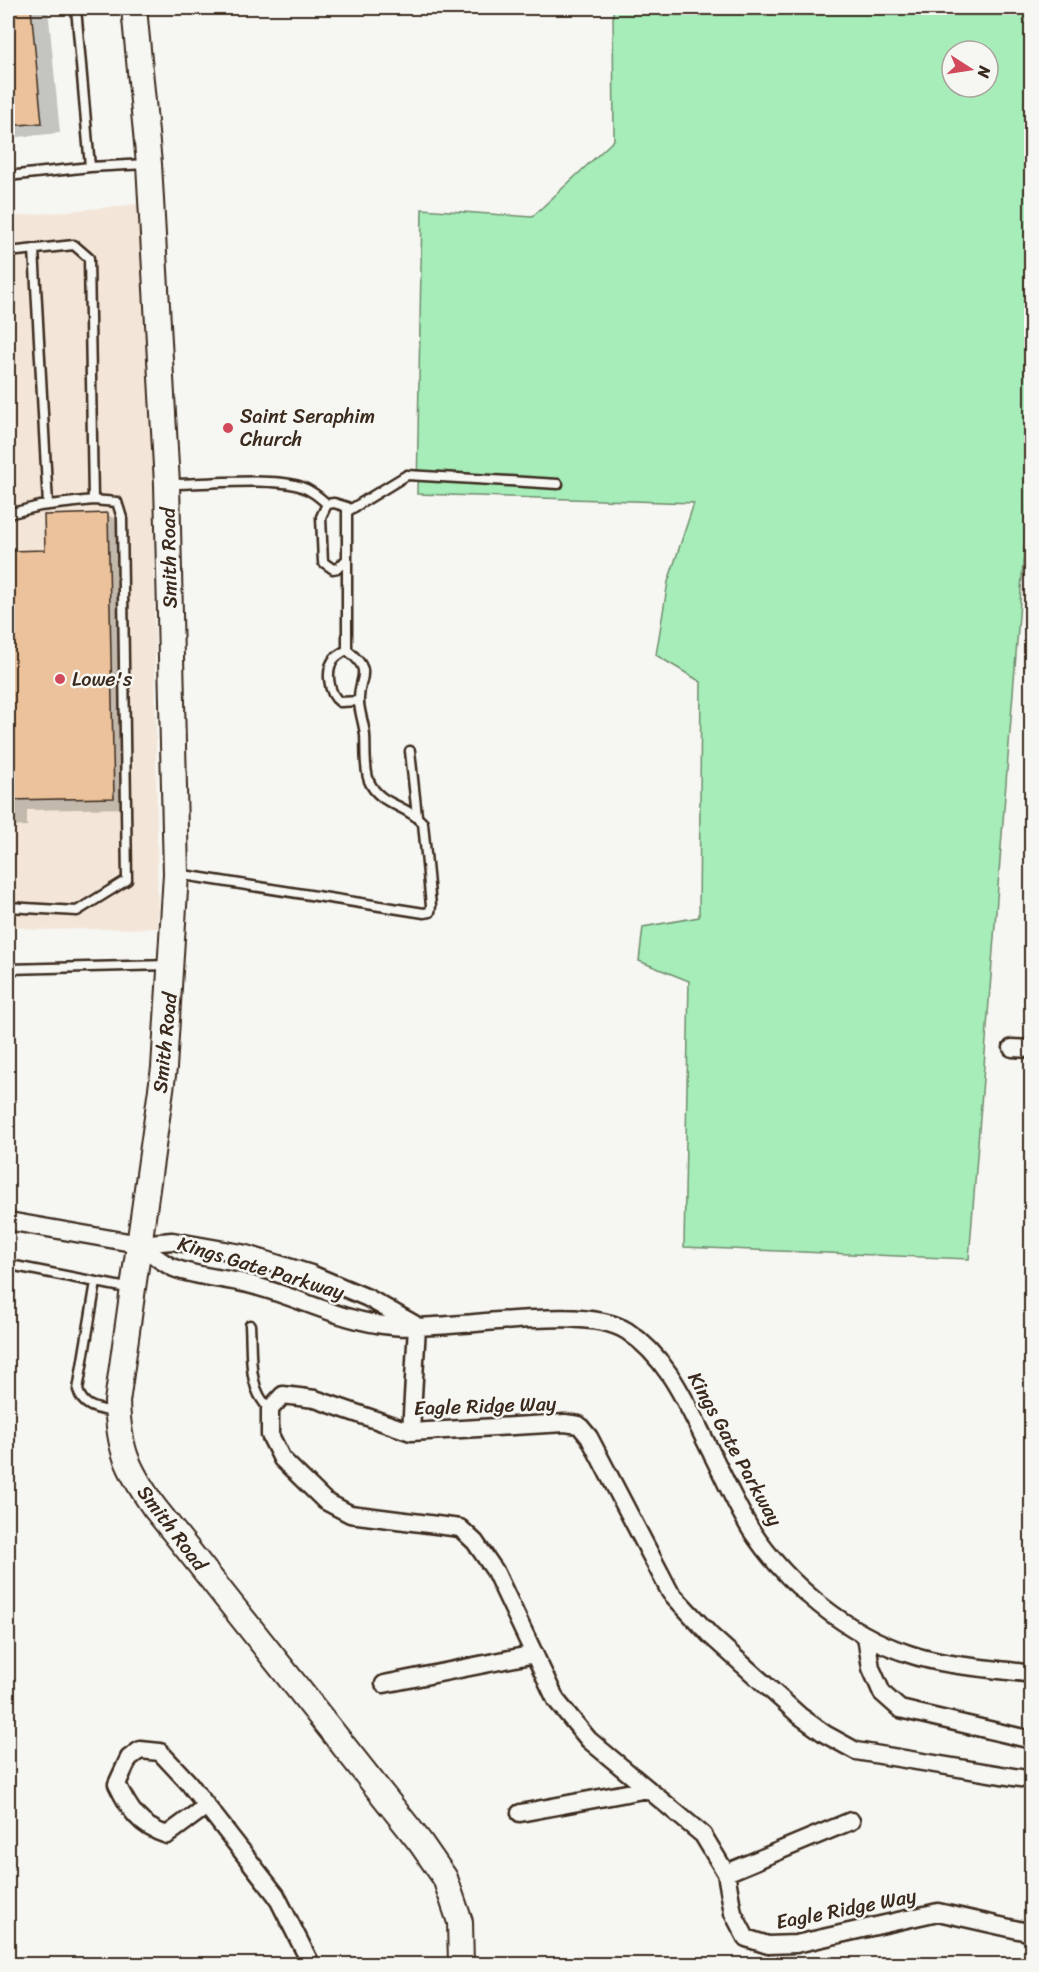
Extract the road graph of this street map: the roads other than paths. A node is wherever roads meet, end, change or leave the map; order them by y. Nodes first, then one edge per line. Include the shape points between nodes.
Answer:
1 (76, 8) edge
2 (134, 8) edge
3 (149, 164) junction
4 (90, 167) junction
5 (8, 176) edge
6 (34, 249) junction
7 (8, 252) edge
8 (167, 484) junction
9 (558, 484) dead end
10 (93, 500) junction
11 (327, 504) junction
12 (48, 505) junction
13 (348, 511) junction
14 (8, 514) edge
15 (347, 559) junction
16 (347, 650) junction
17 (359, 701) junction
18 (410, 751) dead end
19 (417, 816) junction
20 (176, 874) junction
21 (8, 907) edge
22 (173, 966) junction
23 (8, 969) edge
24 (1012, 1048) dead end
25 (1032, 1049) edge
26 (8, 1221) edge
27 (139, 1244) junction
28 (10, 1265) dead end
29 (96, 1282) junction
30 (132, 1290) junction
31 (250, 1325) dead end
32 (417, 1326) junction
33 (270, 1408) junction
34 (117, 1412) junction
35 (411, 1432) junction
36 (866, 1636) junction
37 (535, 1654) junction
38 (1032, 1674) edge
39 (384, 1684) dead end
40 (1032, 1740) edge
41 (1032, 1780) edge
42 (648, 1789) junction
43 (205, 1807) junction
44 (520, 1813) dead end
45 (851, 1821) dead end
46 (726, 1873) junction
47 (1032, 1933) edge
48 (311, 1965) edge
49 (461, 1965) edge

1 - 4 lane
2 - 3 street, Smith Road
3 - 4 lane
3 - 8 street, Smith Road
4 - 5 lane
6 - 7 lane
6 - 10 lane via 74,245 89,258
6 - 12 lane
8 - 11 lane via 298,485
8 - 20 street, Smith Road
9 - 13 lane via 407,475
10 - 12 lane
10 - 21 lane via 117,502 122,518 127,880 77,911
11 - 13 lane via 344,505
11 - 15 lane via 321,517 323,562 333,569
12 - 14 lane
13 - 15 lane
15 - 16 lane
16 - 17 lane via 361,663 363,687
16 - 17 lane via 334,658 329,667 331,690 340,702
17 - 19 lane via 368,780 376,793
18 - 19 lane
19 - 20 lane via 423,823 430,912
20 - 22 street, Smith Road
22 - 23 lane
22 - 27 street, Smith Road via 164,1068
24 - 25 street
26 - 27 street
27 - 30 street, Smith Road
27 - 32 street, Kings Gate Parkway via 173,1268 249,1284 359,1321
27 - 32 street, Kings Gate Parkway via 172,1241 246,1254 311,1274 368,1298
28 - 29 lane
29 - 30 lane
29 - 34 lane via 78,1390 87,1405
30 - 34 street, Smith Road
31 - 33 lane via 254,1385 262,1402
32 - 35 street, Eagle Ridge Way
32 - 36 street, Kings Gate Parkway via 450,1327 546,1318 584,1319 625,1329 658,1356 681,1391 752,1530 783,1570 822,1607
33 - 35 street, Eagle Ridge Way via 283,1395 315,1399
33 - 37 street, Eagle Ridge Way via 270,1435 282,1459 325,1501 350,1514 460,1528 495,1571
34 - 49 street, Smith Road via 118,1437 132,1475 154,1507 445,1878 460,1922
35 - 41 street, Eagle Ridge Way via 579,1425 589,1437 670,1592 710,1635 800,1716 856,1750
36 - 38 street, Kings Gate Parkway via 910,1655
36 - 40 street via 878,1685 900,1709
37 - 39 street
37 - 42 street, Eagle Ridge Way via 556,1700 589,1740
42 - 44 street
42 - 46 street, Eagle Ridge Way via 703,1835
43 - 43 street via 160,1752 140,1750 129,1758 117,1784 131,1813 150,1830 167,1835
43 - 48 street via 276,1895
45 - 46 street
46 - 47 street, Eagle Ridge Way via 733,1913 747,1938 768,1945 796,1944 938,1912

